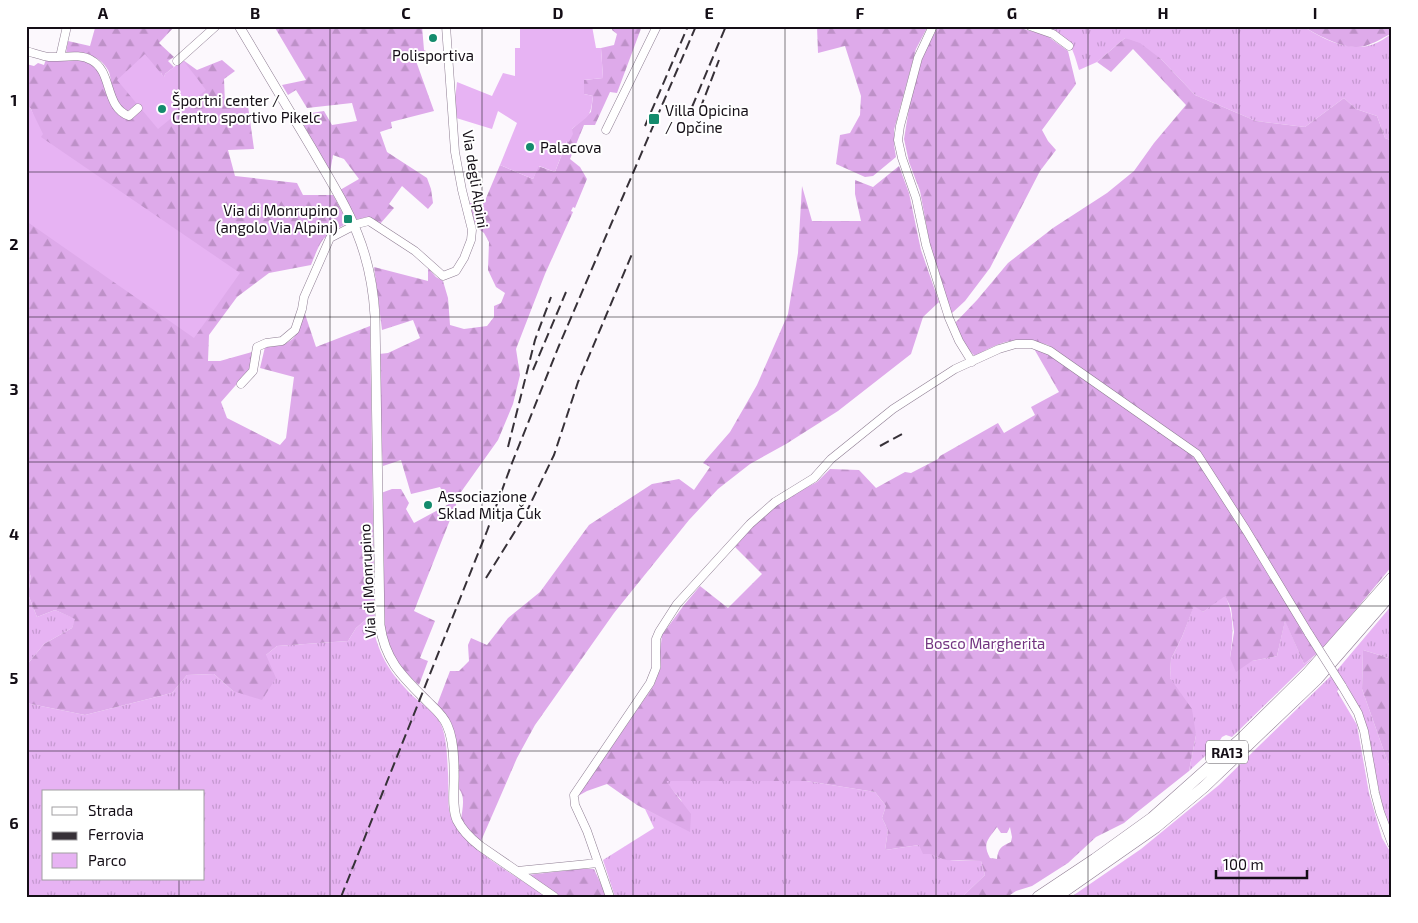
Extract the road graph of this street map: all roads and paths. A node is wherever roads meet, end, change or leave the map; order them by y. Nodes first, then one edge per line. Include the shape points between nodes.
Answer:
1 (67, 26) edge
2 (216, 26) edge
3 (239, 26) edge
4 (446, 26) edge
5 (656, 26) edge
6 (933, 26) edge
7 (1030, 26) edge
8 (1068, 46) dead end
9 (26, 51) edge
10 (60, 57) junction
11 (177, 61) dead end
12 (138, 108) dead end
13 (606, 130) dead end
14 (355, 225) junction
15 (972, 362) junction
16 (241, 384) dead end
17 (1392, 578) edge
18 (1392, 593) edge
19 (1392, 844) edge
20 (598, 863) junction
21 (517, 871) junction
22 (554, 897) edge
23 (610, 897) edge
24 (1038, 897) edge
25 (1056, 897) edge

1 - 10 street
2 - 11 street
3 - 14 main road, Via di Monrupino
4 - 14 street, Via degli Alpini via 456,158 472,230 469,249 456,271 443,276 425,258 380,227 366,220
5 - 13 street
6 - 15 street via 918,58 898,140 949,318
7 - 8 street via 1053,34
9 - 10 street
10 - 12 street via 77,56 93,61 104,72 110,95 120,110 129,116
14 - 16 street via 328,241 304,297 295,330 282,341 257,347 253,371
14 - 21 main road, Via di Monrupino via 366,256 374,298 382,641 397,670 446,723 452,747 458,822 480,846
15 - 19 street, bridge via 1009,345 1038,345 1056,354 1197,454 1358,713 1377,802
15 - 20 street via 893,409 831,459 814,478 775,502 750,524 678,604 656,640 656,668 650,683 574,795
17 - 24 highway, RA13 via 1308,673 1209,769 1152,818
18 - 25 highway, RA13 via 1317,679 1204,787 1156,827
20 - 21 street
20 - 23 street
21 - 22 main road, Via di Monrupino

